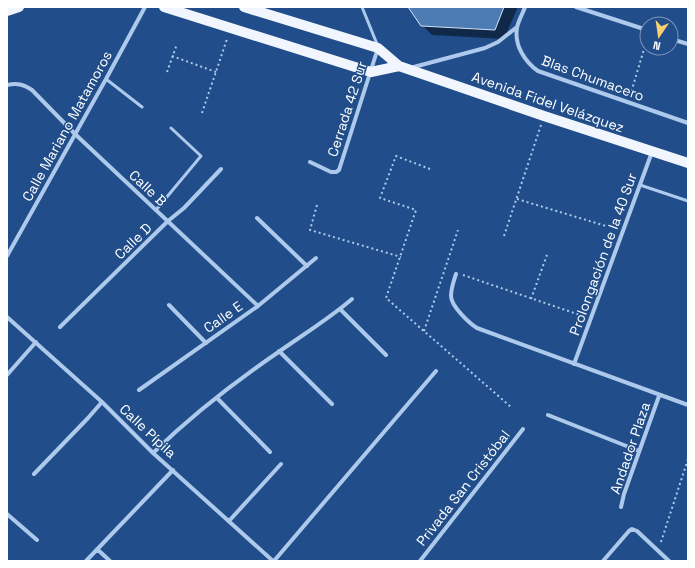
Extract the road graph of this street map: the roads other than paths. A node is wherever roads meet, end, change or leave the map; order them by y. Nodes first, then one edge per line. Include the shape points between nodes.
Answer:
1 (19, 7) edge
2 (145, 7) edge
3 (164, 7) edge
4 (244, 7) edge
5 (362, 7) edge
6 (525, 7) edge
7 (576, 7) edge
8 (7, 11) edge
9 (517, 27) junction
10 (639, 27) edge
11 (378, 48) junction
12 (403, 67) junction
13 (371, 72) junction
14 (106, 79) junction
15 (7, 85) edge
16 (142, 107) dead end
17 (688, 123) edge
18 (171, 128) dead end
19 (75, 134) junction
20 (652, 151) junction
21 (310, 162) dead end
22 (688, 163) edge
23 (221, 169) dead end
24 (640, 185) junction
25 (688, 201) edge
26 (156, 210) junction
27 (257, 218) dead end
28 (168, 222) junction
29 (7, 256) edge
30 (316, 258) dead end
31 (307, 266) junction
32 (456, 274) road end
33 (352, 299) dead end
34 (169, 306) dead end
35 (258, 306) junction
36 (340, 309) junction
37 (7, 317) edge
38 (60, 327) dead end
39 (36, 342) junction
40 (206, 343) junction
41 (279, 351) junction
42 (386, 355) dead end
43 (574, 364) junction
44 (436, 371) dead end
45 (7, 375) edge
46 (139, 390) dead end
47 (659, 396) junction
48 (217, 398) junction
49 (102, 402) junction
50 (332, 404) dead end
51 (688, 405) edge
52 (548, 415) dead end
53 (523, 429) dead end
54 (639, 451) junction
55 (270, 452) dead end
56 (153, 453) junction
57 (281, 464) dead end
58 (173, 470) junction
59 (34, 474) dead end
60 (621, 507) dead end
61 (7, 514) edge
62 (229, 521) junction
63 (37, 540) dead end
64 (97, 549) junction
65 (86, 561) edge
66 (110, 561) edge
67 (273, 561) edge
68 (420, 561) edge
69 (603, 561) edge
70 (669, 561) edge

1 - 8 main road
2 - 14 street, Calle Mariano Matamoros
3 - 13 main road
4 - 11 main road, Avenida Fidel Velázquez
5 - 11 lane
6 - 9 street
7 - 10 street
9 - 12 street via 486,48
9 - 17 street, Blas Chumacero via 520,49 528,62 538,71
11 - 12 main road, Avenida Fidel Velázquez
11 - 13 street, Cerrada 42 Sur
12 - 13 main road
12 - 20 main road, Avenida Fidel Velázquez
13 - 21 street, Cerrada 42 Sur via 339,170 331,172
14 - 16 lane
14 - 19 street, Calle Mariano Matamoros
15 - 19 street, Calle B via 25,85 32,90
18 - 26 lane via 201,156
19 - 26 street, Calle B
19 - 29 street, Calle Mariano Matamoros
20 - 22 main road, Avenida Fidel Velázquez
20 - 24 street, Prolongación de la 40 Sur
23 - 28 street, Calle D
24 - 25 lane
24 - 43 street, Prolongación de la 40 Sur
26 - 28 street, Calle B
27 - 31 street
28 - 35 street, Calle B
28 - 38 street, Calle D
30 - 31 street, Calle E
31 - 35 street, Calle E
32 - 43 street via 451,297 472,325
33 - 36 street
34 - 40 street
35 - 40 street, Calle E
36 - 41 street
36 - 42 street
37 - 39 street, Calle Pípila
39 - 45 street
39 - 49 street, Calle Pípila
40 - 46 street, Calle E
41 - 48 street
41 - 50 street
43 - 47 street
44 - 67 street
47 - 51 street
47 - 54 street, Andador Plaza
48 - 55 street
48 - 56 street
49 - 56 street, Calle Pípila
49 - 59 street
52 - 54 street
53 - 68 street, Privada San Cristóbal
54 - 60 street, Andador Plaza
56 - 58 street, Calle Pípila
57 - 62 street
58 - 62 street, Calle Pípila
58 - 64 street
61 - 63 street
62 - 67 street, Calle Pípila
64 - 65 street
64 - 66 street
69 - 70 street via 632,529

